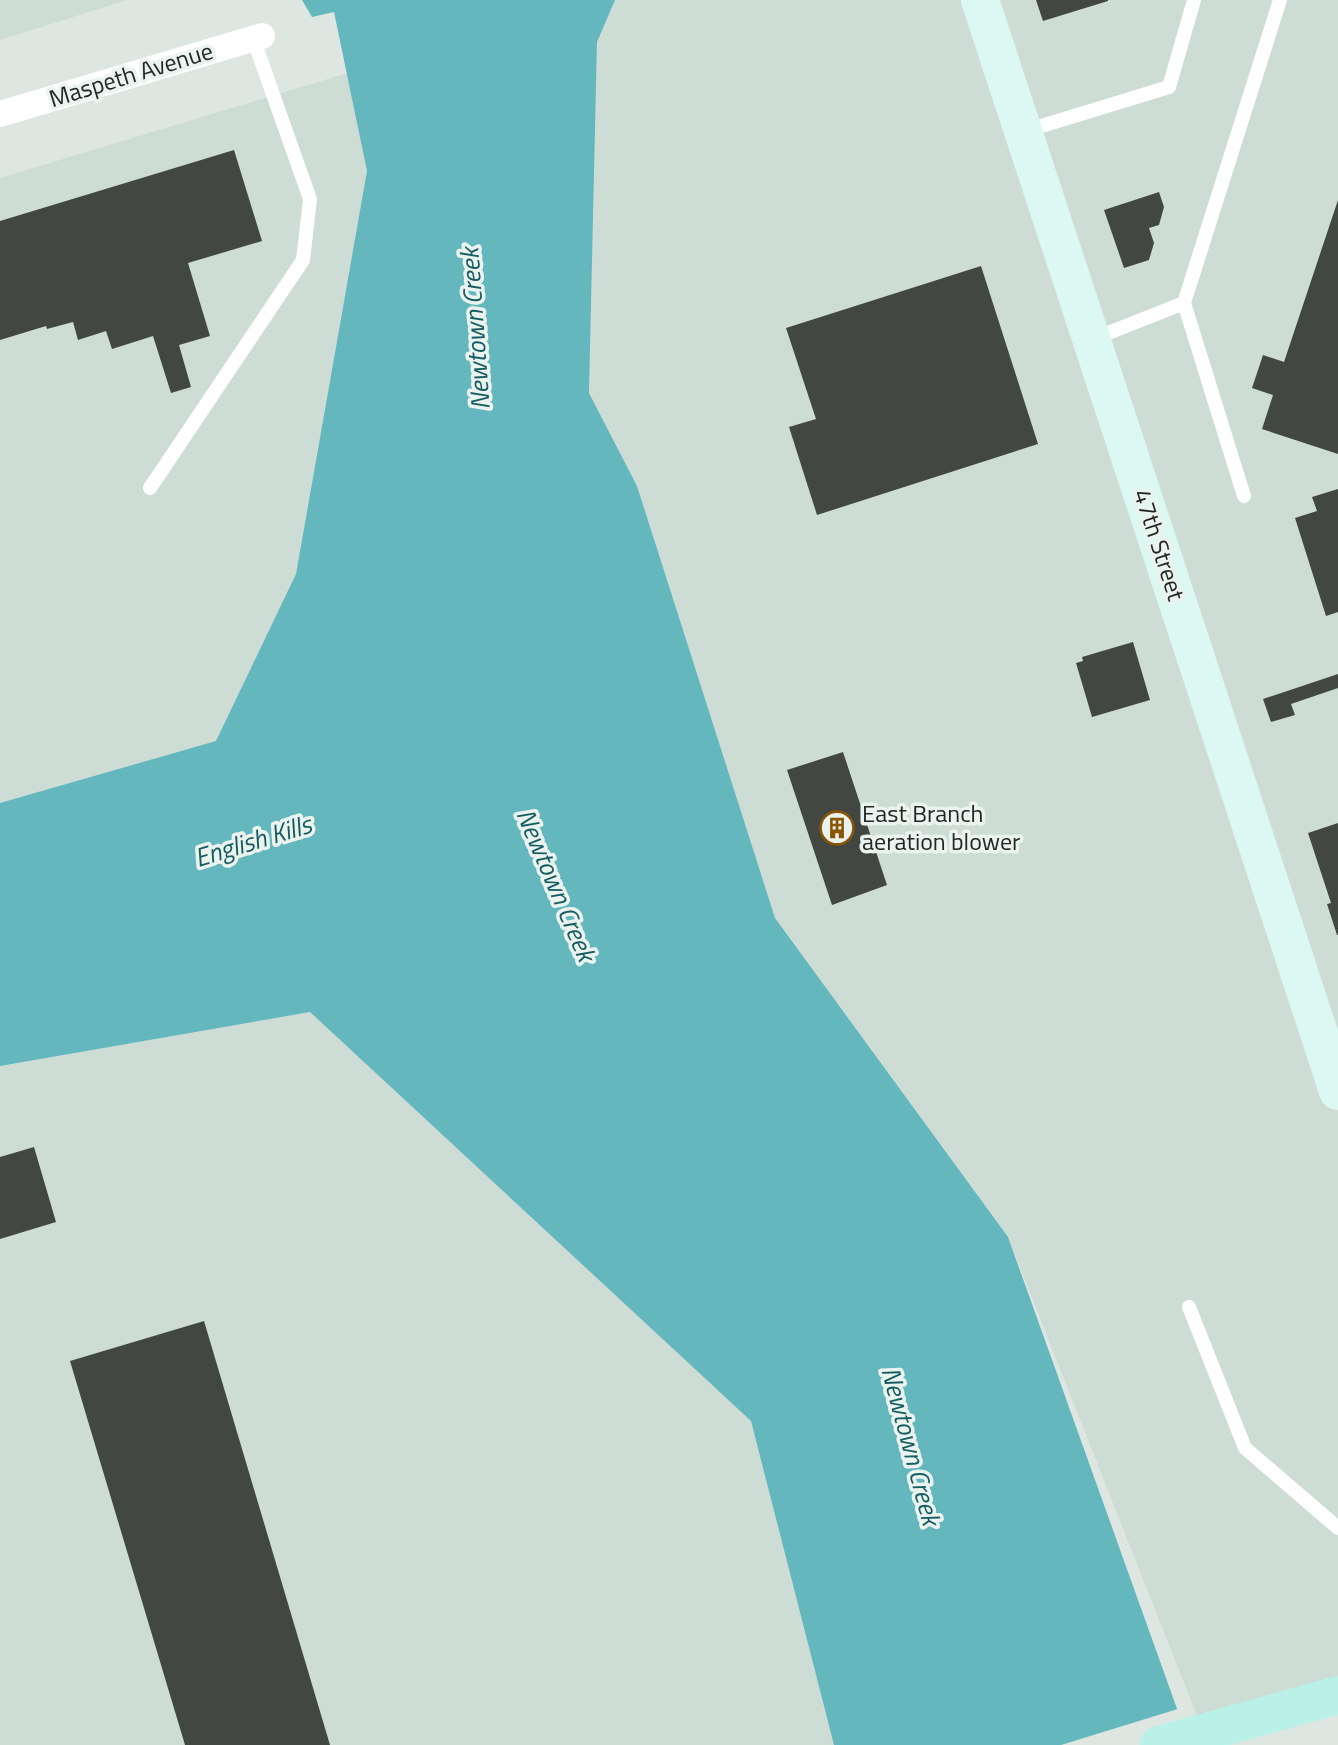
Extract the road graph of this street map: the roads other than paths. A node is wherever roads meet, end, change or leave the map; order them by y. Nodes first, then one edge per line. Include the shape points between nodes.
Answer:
1 (980, 0) edge
2 (1195, 0) edge
3 (1280, 0) edge
4 (257, 37) joint
5 (0, 114) edge
6 (1023, 131) junction
7 (1184, 303) junction
8 (1091, 340) junction
9 (150, 488) dead end
10 (1244, 496) dead end
11 (1338, 1091) edge
12 (1189, 1307) dead end
13 (1338, 1528) edge
14 (1338, 1695) edge
15 (1158, 1745) edge

1 - 6 main road, 47th Street
2 - 6 lane via 1169,87
3 - 7 lane
4 - 5 street, Maspeth Avenue
4 - 9 lane via 310,200 303,260
6 - 8 main road, 47th Street
7 - 8 lane
7 - 10 lane
8 - 11 main road, 47th Street
12 - 13 lane via 1245,1448
14 - 15 main road

